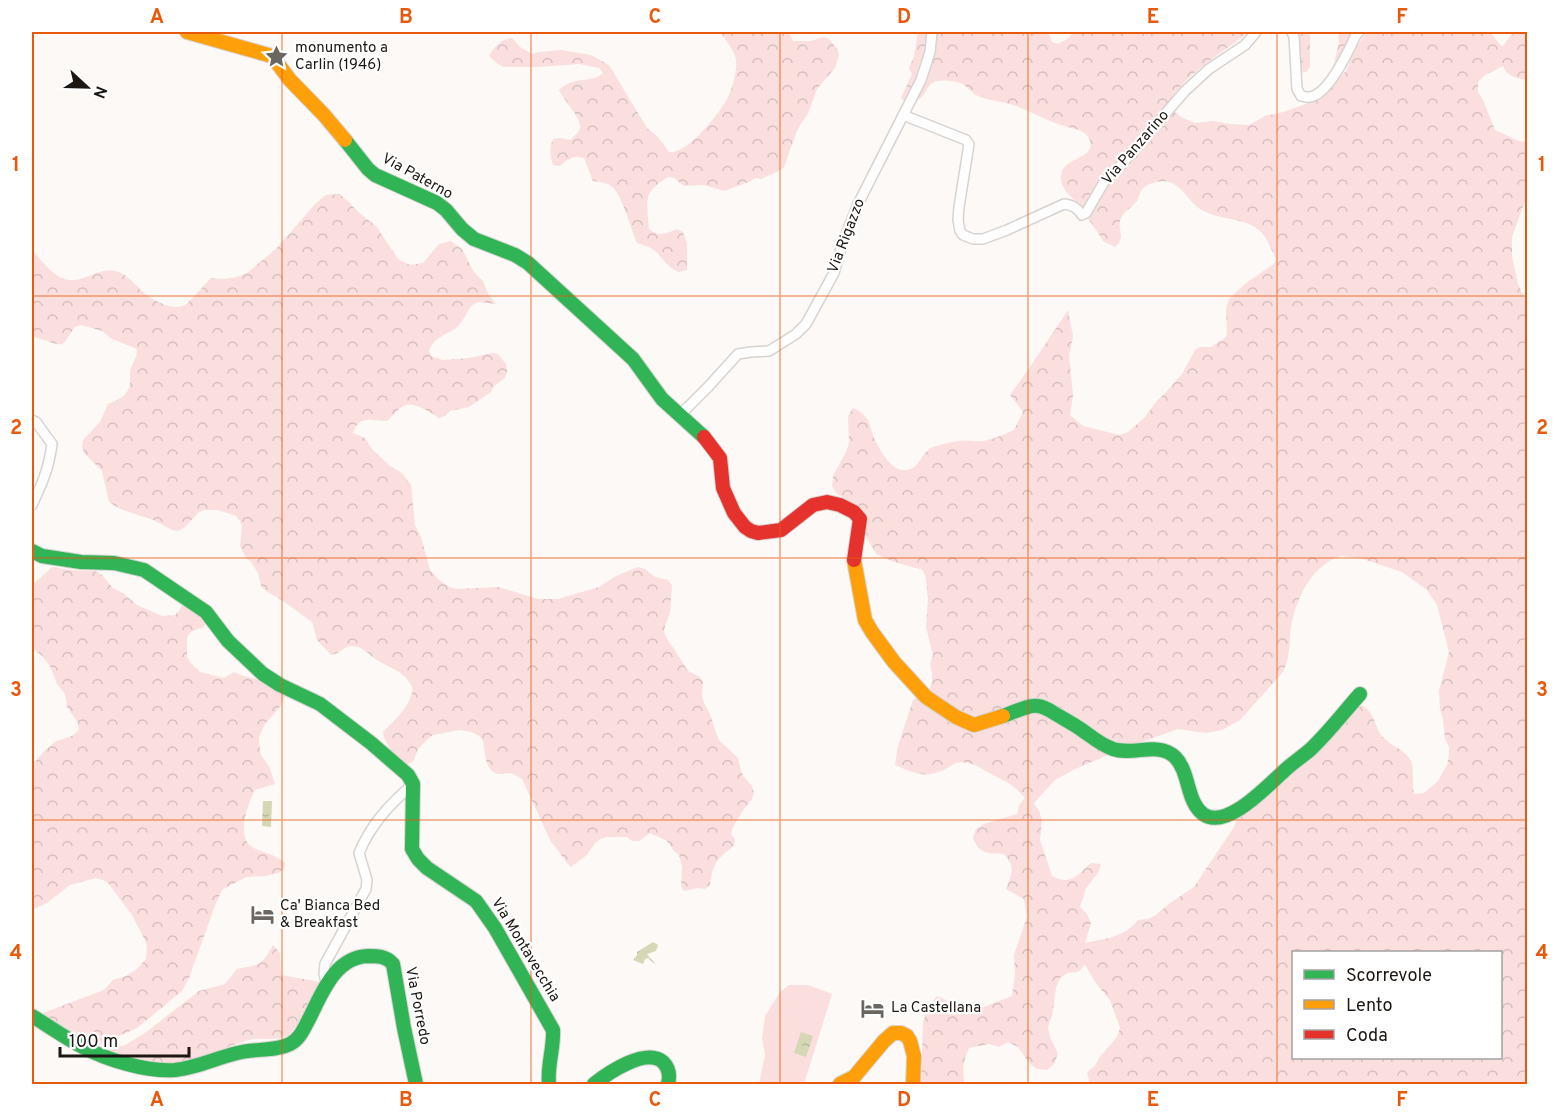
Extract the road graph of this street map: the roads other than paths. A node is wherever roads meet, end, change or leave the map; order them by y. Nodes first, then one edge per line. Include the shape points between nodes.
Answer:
1 (187, 32) edge
2 (932, 32) edge
3 (1256, 32) edge
4 (1292, 32) edge
5 (1359, 32) edge
6 (903, 115) junction
7 (679, 416) junction
8 (32, 420) edge
9 (32, 505) edge
10 (32, 551) edge
11 (1360, 694) dead end
12 (412, 784) junction
13 (327, 986) junction
14 (32, 1016) edge
15 (416, 1084) edge
16 (549, 1084) edge
17 (594, 1084) edge
18 (668, 1084) edge
19 (840, 1084) edge
20 (913, 1084) edge

1 - 7 street, Via Paterno via 272,56 295,88 368,169 446,210 474,239 528,263 633,359
2 - 6 street, Via Rigazzo via 921,80
3 - 6 street, Via Panzarino via 1185,92 1104,182 1086,213 1082,215 1077,208 1064,204 983,239 963,235 958,220 969,144
4 - 5 street via 1298,89 1301,96 1310,98 1339,71
6 - 7 street, Via Rigazzo via 858,204 834,273 806,324 769,351 738,354
7 - 11 street, Via Paterno via 717,453 723,488 734,513 751,531 781,530 813,505 827,502 854,512 860,519 860,530 854,559 872,632 926,697 974,725 1036,705 1110,749 1122,752 1150,748 1172,753 1198,809 1216,819 1247,804 1310,750
8 - 9 street via 52,444 44,480
10 - 12 street via 42,556 144,570 206,612 228,640 264,674 320,704 371,743 401,768
12 - 13 street via 382,813 364,840 359,853 366,889 325,964
12 - 16 street, Via Montavecchia via 412,849 427,868 476,901 495,928 553,1030
13 - 14 street, Via Porredo via 300,1036 289,1046 254,1049 173,1070 140,1066 99,1054
13 - 15 street, Via Porredo via 342,964 350,960 361,956 390,960
17 - 18 street via 612,1071 651,1056 668,1067
19 - 20 street via 856,1076 896,1032 905,1034 912,1044

